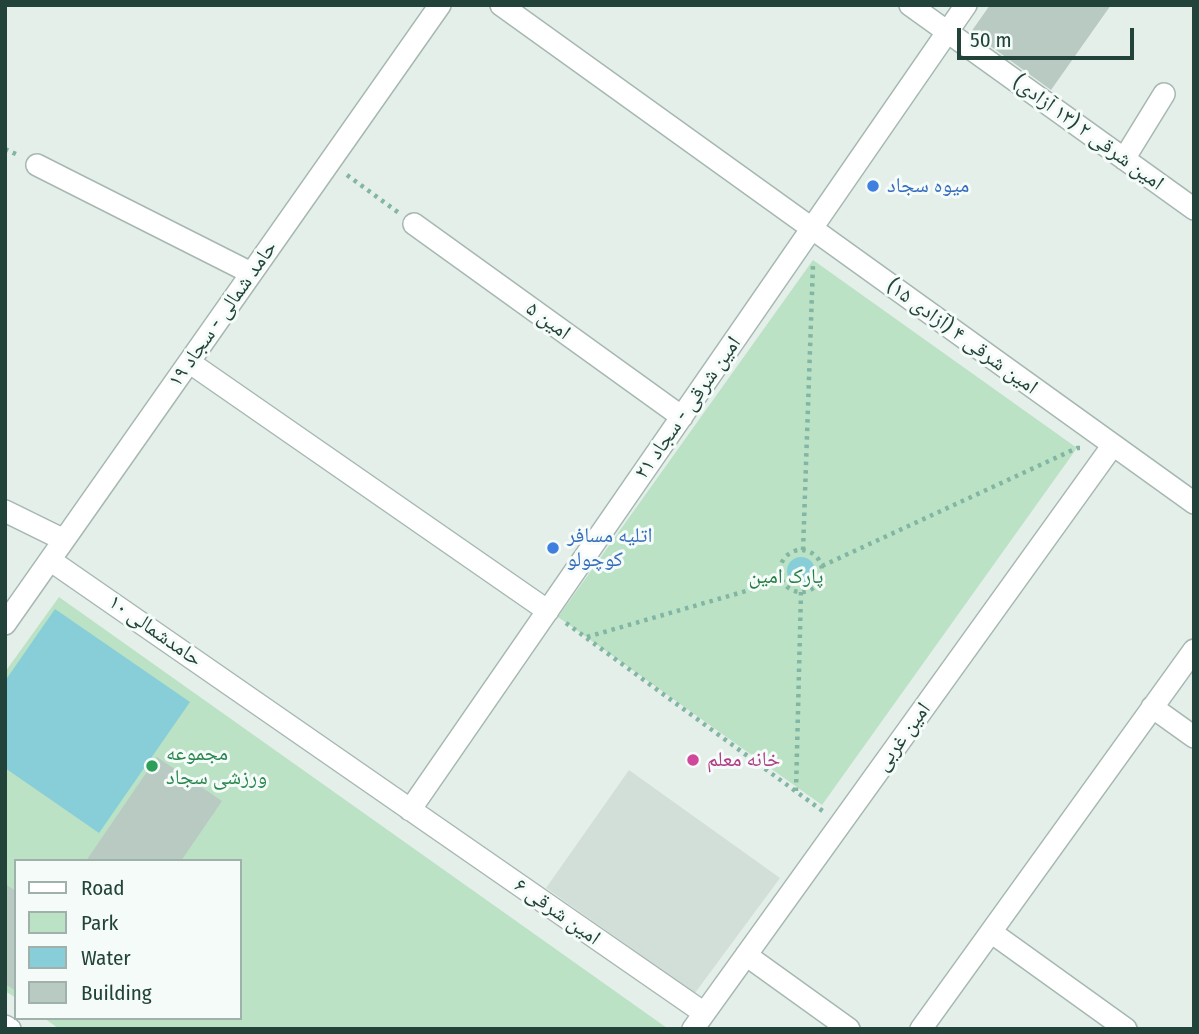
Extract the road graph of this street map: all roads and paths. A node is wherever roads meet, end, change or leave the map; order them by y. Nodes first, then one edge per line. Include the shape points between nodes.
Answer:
1 (439, 5) edge
2 (501, 5) edge
3 (910, 5) edge
4 (966, 5) edge
5 (947, 32) junction
6 (1164, 94) dead end
7 (1124, 159) junction
8 (330, 163) junction
9 (37, 165) dead end
10 (1194, 209) edge
11 (414, 224) joint
12 (812, 229) junction
13 (251, 273) junction
14 (189, 362) junction
15 (682, 418) junction
16 (1113, 445) junction
17 (1194, 503) edge
18 (5, 511) edge
19 (64, 540) junction
20 (803, 550) junction
21 (50, 559) junction
22 (822, 566) junction
23 (784, 580) junction
24 (801, 592) junction
25 (548, 611) junction
26 (5, 624) edge
27 (586, 637) junction
28 (1194, 650) edge
29 (1152, 708) junction
30 (1194, 737) edge
31 (796, 792) junction
32 (410, 810) junction
33 (840, 824) junction
34 (991, 932) junction
35 (746, 955) junction
36 (698, 1021) edge
37 (5, 1026) edge
38 (10, 1029) edge
39 (849, 1029) edge
40 (921, 1029) edge
41 (1126, 1029) edge

1 - 8 street, حامد شمالی - سجاد ۱۹
2 - 12 street, امین شرقی ۴ (آزادی ۱۵)
3 - 5 street, امین شرقی ۲ (۱۳ آزادی)
4 - 5 street, امین شرقی - سجاد ۲۱
5 - 7 street, امین شرقی ۲ (۱۳ آزادی)
5 - 12 street, امین شرقی - سجاد ۲۱
6 - 7 street
7 - 10 street, امین شرقی ۲ (۱۳ آزادی)
8 - 11 path
8 - 13 street, حامد شمالی - سجاد ۱۹
9 - 13 street
11 - 15 street, امین ۵
12 - 15 street, امین شرقی - سجاد ۲۱
12 - 16 street, امین شرقی ۴ (آزادی ۱۵)
12 - 20 path
13 - 14 street, حامد شمالی - سجاد ۱۹
14 - 19 street, حامد شمالی - سجاد ۱۹
14 - 25 street
15 - 25 street, امین شرقی - سجاد ۲۱
16 - 17 street, امین شرقی ۴ (آزادی ۱۵)
16 - 22 path via 1077,448
16 - 33 street, امین غربی
18 - 19 street
19 - 21 street, حامد شمالی - سجاد ۱۹
20 - 22 path via 814,554
20 - 23 path via 784,558 780,573
21 - 26 street, حامد شمالی - سجاد ۱۹
21 - 32 street, حامدشمالی ۱۰
22 - 24 path via 818,584
23 - 24 path via 788,588
23 - 27 path
24 - 31 path
25 - 27 path
25 - 32 street, امین شرقی - سجاد ۲۱
27 - 31 path
28 - 29 street
29 - 30 street
29 - 34 street
31 - 33 path
32 - 36 street, امین شرقی ۶
33 - 35 street, امین غربی
34 - 40 street
34 - 41 street
35 - 36 street, امین غربی
35 - 39 street
37 - 38 street

